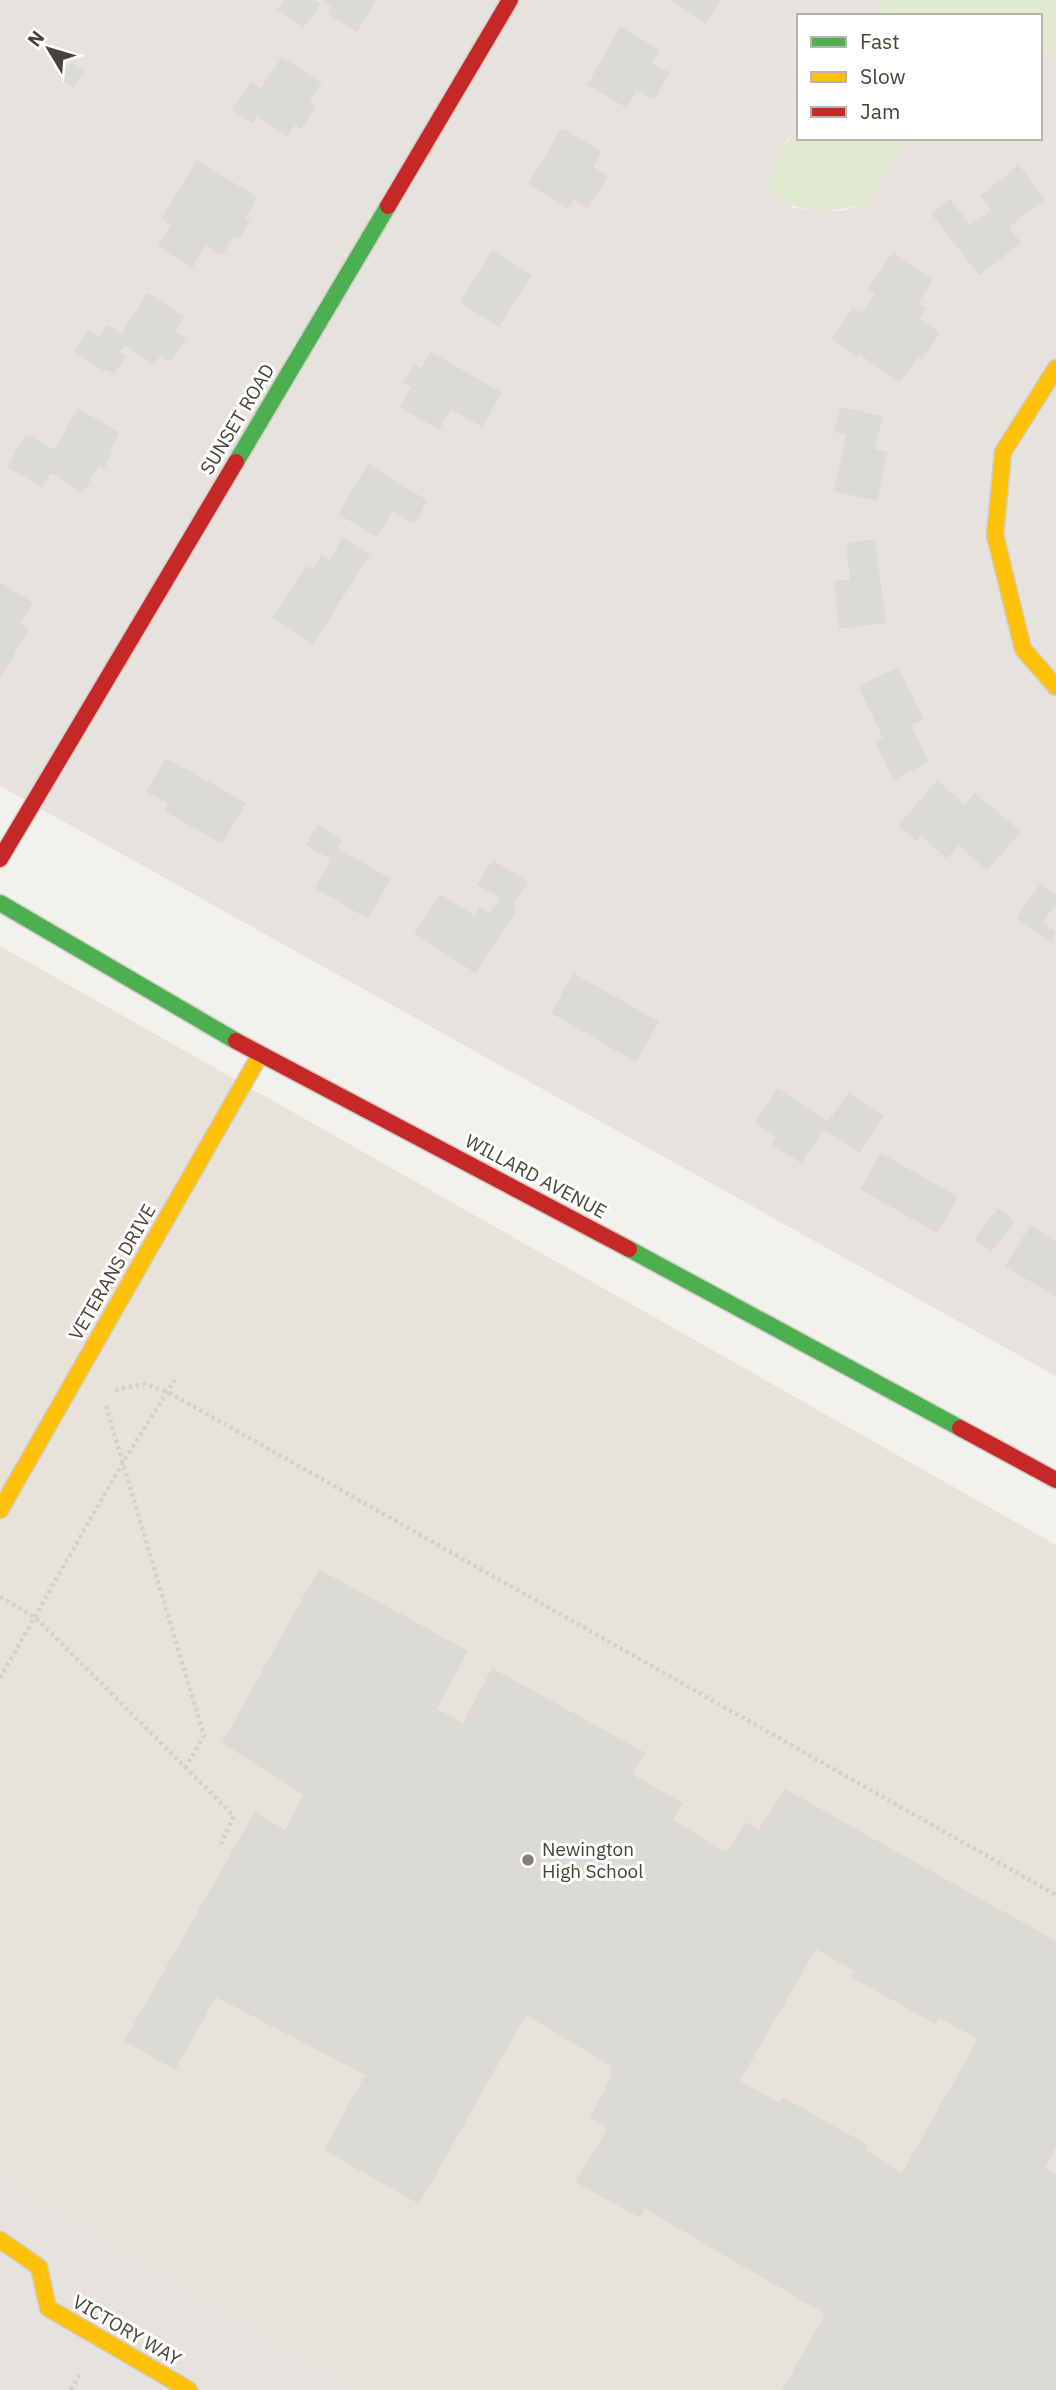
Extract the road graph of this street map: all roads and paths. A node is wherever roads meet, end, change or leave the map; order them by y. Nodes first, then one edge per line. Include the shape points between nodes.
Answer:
1 (510, 0) edge
2 (1056, 369) edge
3 (1056, 687) edge
4 (0, 859) edge
5 (0, 903) edge
6 (260, 1055) junction
7 (175, 1380) dead end
8 (168, 1392) junction
9 (102, 1393) dead end
10 (106, 1404) dead end
11 (122, 1462) junction
12 (1056, 1480) edge
13 (0, 1510) edge
14 (0, 1597) edge
15 (35, 1617) junction
16 (0, 1678) edge
17 (185, 1768) junction
18 (221, 1844) dead end
19 (1056, 1895) edge
20 (0, 2240) edge
21 (189, 2390) edge

1 - 4 street, SUNSET ROAD
2 - 3 street via 1003,452 995,535 1023,649
5 - 6 street, WILLARD AVENUE
6 - 12 street, WILLARD AVENUE via 337,1092
6 - 13 street, VETERANS DRIVE
7 - 8 path
8 - 9 path via 145,1384
8 - 11 path
8 - 19 path
10 - 11 path
11 - 15 path
11 - 17 path via 204,1736
14 - 15 path
15 - 16 path
15 - 17 path
17 - 18 path via 234,1816
20 - 21 street, VICTORY WAY via 39,2267 48,2308

